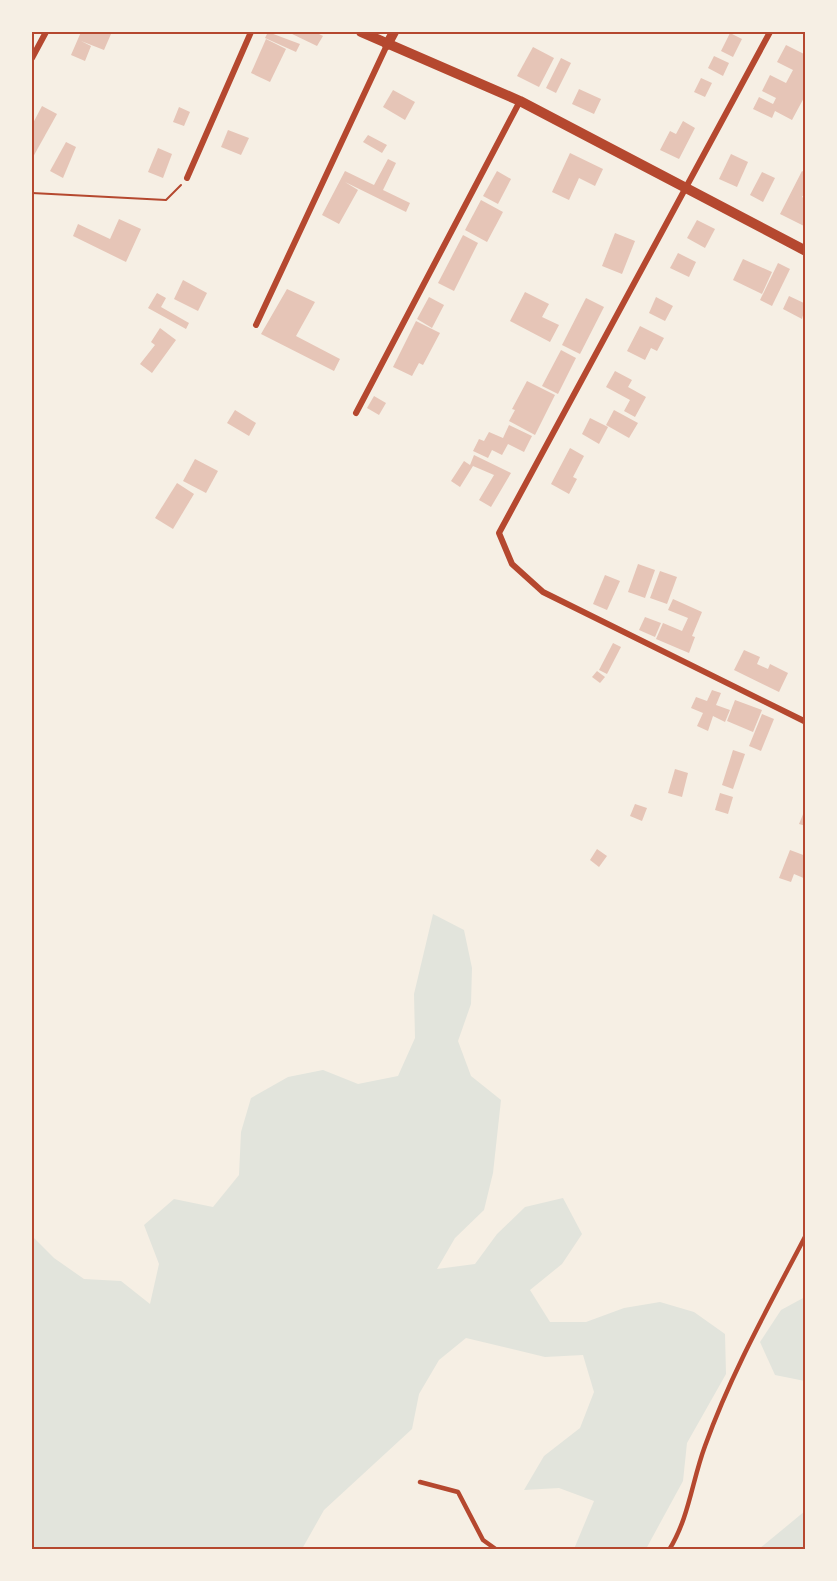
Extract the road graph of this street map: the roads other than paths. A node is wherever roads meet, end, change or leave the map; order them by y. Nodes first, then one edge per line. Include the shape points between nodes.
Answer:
1 (46, 32) edge
2 (251, 32) edge
3 (361, 32) edge
4 (394, 32) edge
5 (770, 32) edge
6 (387, 45) junction
7 (32, 58) edge
8 (520, 101) junction
9 (187, 178) road end
10 (685, 186) junction
11 (806, 251) edge
12 (256, 325) dead end
13 (356, 413) dead end
14 (806, 722) edge
15 (806, 1235) edge
16 (420, 1482) dead end
17 (496, 1550) edge
18 (669, 1550) edge

1 - 7 street
2 - 9 street
3 - 6 street
4 - 6 street
5 - 10 street
6 - 8 street
6 - 12 street
8 - 10 street
8 - 13 street
10 - 11 street
10 - 14 street via 499,533 512,564 543,592
15 - 18 lane via 755,1333 705,1446 680,1532
16 - 17 lane via 458,1492 483,1540

